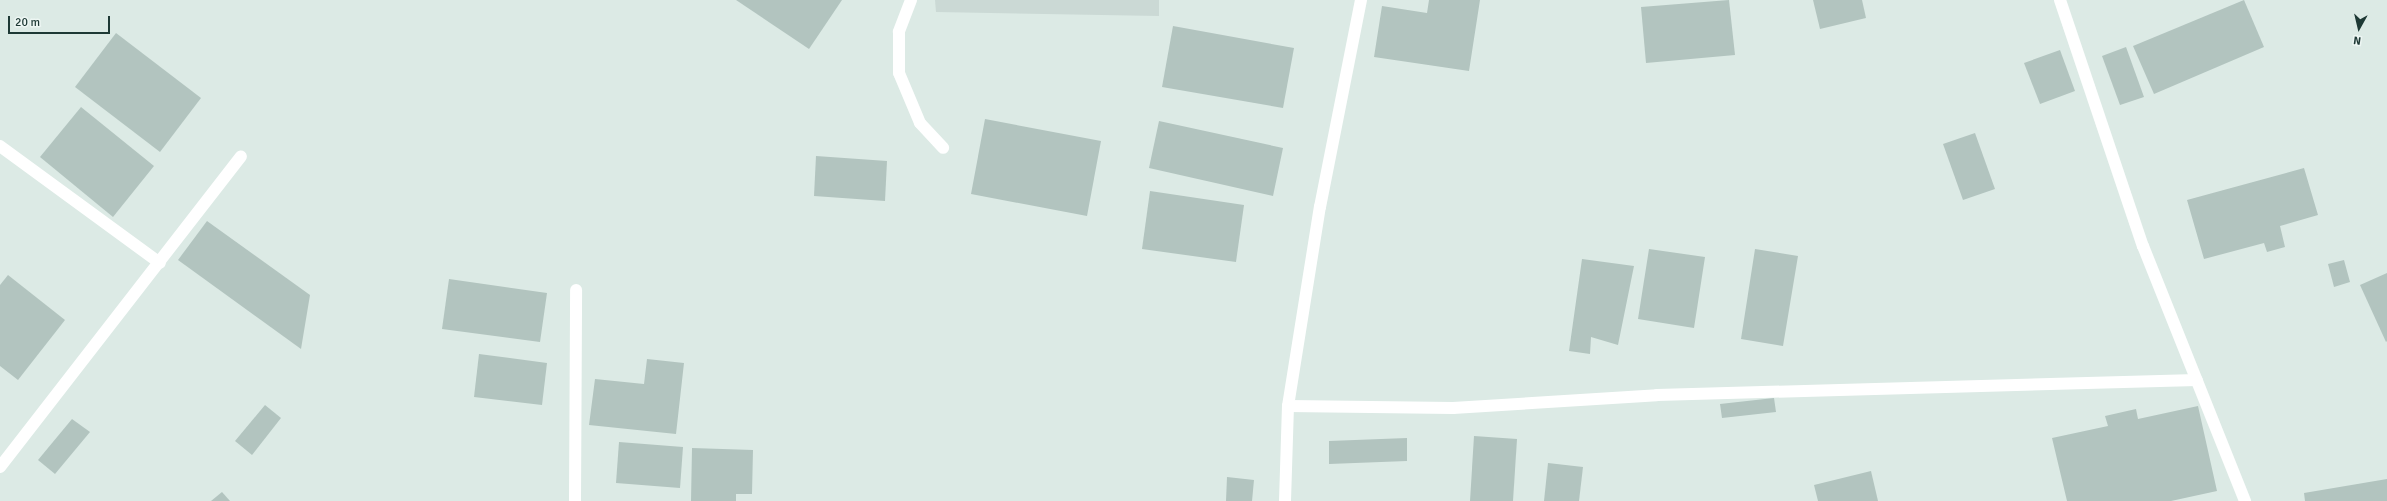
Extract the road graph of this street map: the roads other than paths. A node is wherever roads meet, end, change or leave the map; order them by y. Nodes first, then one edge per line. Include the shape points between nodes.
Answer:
1 (912, 0) edge
2 (1361, 0) edge
3 (2060, 0) edge
4 (0, 146) edge
5 (943, 148) dead end
6 (241, 156) dead end
7 (160, 263) junction
8 (576, 290) dead end
9 (2197, 380) junction
10 (1288, 406) junction
11 (0, 467) edge
12 (575, 501) edge
13 (1285, 501) edge
14 (2245, 501) edge

1 - 5 street via 899,32 899,73 920,123
2 - 10 street via 1320,207
3 - 9 street via 2143,246
4 - 7 street
6 - 7 street
7 - 11 street
8 - 12 street
9 - 10 street via 1657,395 1453,408
9 - 14 street
10 - 13 street

